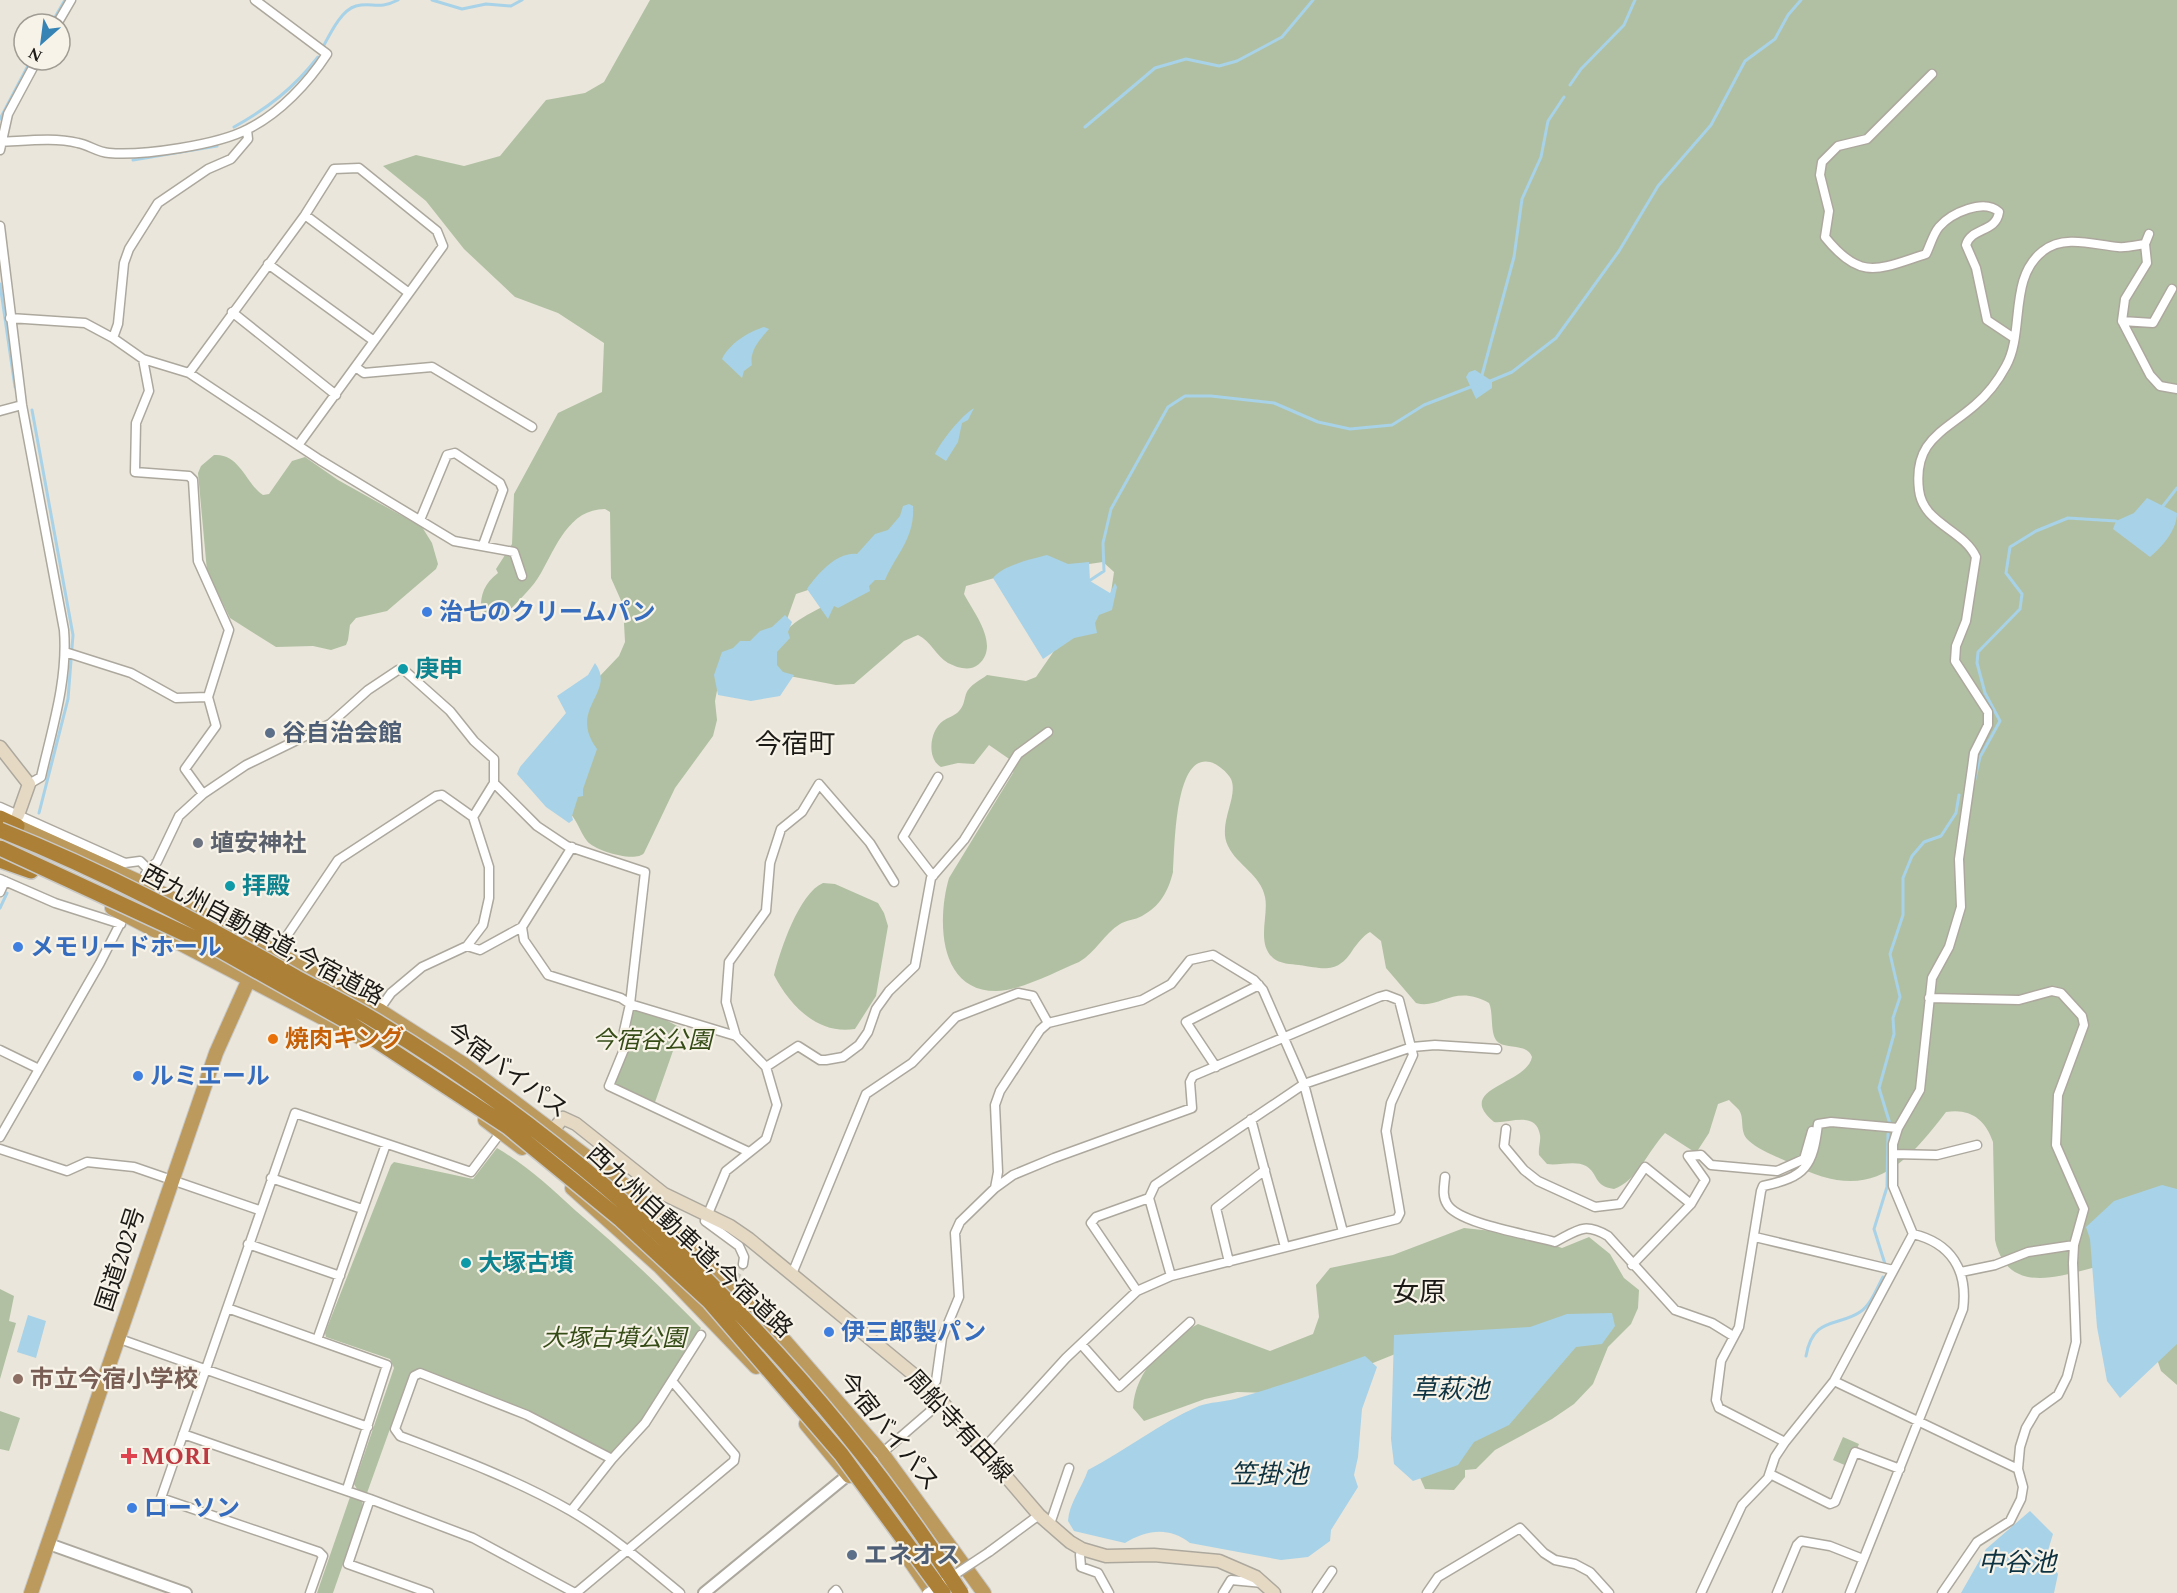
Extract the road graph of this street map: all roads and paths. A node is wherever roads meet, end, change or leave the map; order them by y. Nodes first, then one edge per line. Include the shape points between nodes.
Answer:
1 (255, 0) edge
2 (31, 72) edge
3 (1932, 74) dead end
4 (247, 130) junction
5 (0, 142) edge
6 (0, 150) edge
7 (305, 215) junction
8 (0, 226) edge
9 (2150, 234) dead end
10 (2145, 244) junction
11 (268, 264) junction
12 (3, 268) edge
13 (2172, 289) dead end
14 (409, 293) junction
15 (232, 312) junction
16 (10, 318) junction
17 (2122, 321) junction
18 (113, 338) junction
19 (2014, 338) junction
20 (374, 341) junction
21 (143, 359) junction
22 (357, 368) junction
23 (189, 373) junction
24 (2177, 389) edge
25 (336, 395) junction
26 (22, 405) junction
27 (0, 411) edge
28 (532, 427) dead end
29 (299, 444) junction
30 (420, 520) junction
31 (483, 544) junction
32 (522, 576) dead end
33 (65, 652) junction
34 (208, 697) junction
35 (1048, 732) dead end
36 (0, 747) edge
37 (938, 777) dead end
38 (494, 783) junction
39 (29, 784) junction
40 (203, 794) junction
41 (0, 807) edge
42 (473, 817) junction
43 (0, 819) edge
44 (17, 820) junction
45 (0, 830) edge
46 (572, 847) junction
47 (0, 848) edge
48 (0, 859) edge
49 (148, 869) junction
50 (31, 871) joint
51 (933, 876) junction
52 (2, 880) edge
53 (894, 882) dead end
54 (142, 883) junction
55 (0, 892) edge
56 (123, 919) junction
57 (522, 927) junction
58 (467, 946) junction
59 (276, 952) junction
60 (249, 979) junction
61 (1258, 985) junction
62 (1929, 998) junction
63 (630, 1004) junction
64 (379, 1010) junction
65 (1048, 1023) junction
66 (736, 1036) junction
67 (1285, 1037) junction
68 (1412, 1047) junction
69 (1497, 1049) dead end
70 (0, 1050) edge
71 (1216, 1066) junction
72 (766, 1067) junction
73 (39, 1069) junction
74 (1304, 1084) junction
75 (1251, 1119) junction
76 (1818, 1124) junction
77 (1898, 1128) junction
78 (1506, 1129) dead end
79 (553, 1130) junction
80 (501, 1132) junction
81 (0, 1137) edge
82 (386, 1144) junction
83 (1977, 1145) dead end
84 (0, 1149) edge
85 (749, 1152) junction
86 (1893, 1155) junction
87 (1265, 1170) junction
88 (1444, 1177) dead end
89 (171, 1178) junction
90 (271, 1178) junction
91 (994, 1188) junction
92 (1149, 1198) junction
93 (1691, 1204) junction
94 (362, 1209) junction
95 (259, 1210) junction
96 (707, 1213) junction
97 (1343, 1233) junction
98 (1913, 1234) junction
99 (1755, 1237) junction
100 (248, 1244) junction
101 (2074, 1245) junction
102 (1285, 1248) junction
103 (1229, 1262) junction
104 (742, 1264) dead end
105 (1632, 1265) junction
106 (1893, 1270) junction
107 (1961, 1272) junction
108 (792, 1274) junction
109 (340, 1276) junction
110 (1172, 1276) junction
111 (1137, 1291) junction
112 (226, 1308) junction
113 (1190, 1322) dead end
114 (701, 1335) dead end
115 (1733, 1336) junction
116 (117, 1338) junction
117 (317, 1340) junction
118 (1081, 1344) junction
119 (206, 1371) junction
120 (672, 1381) junction
121 (1834, 1381) junction
122 (930, 1388) junction
123 (941, 1402) junction
124 (1918, 1422) junction
125 (368, 1427) junction
126 (183, 1434) junction
127 (1785, 1442) junction
128 (982, 1449) junction
129 (882, 1453) junction
130 (612, 1460) junction
131 (1069, 1468) dead end
132 (1900, 1468) junction
133 (2018, 1469) junction
134 (1770, 1474) junction
135 (848, 1475) junction
136 (347, 1489) junction
137 (370, 1499) junction
138 (571, 1511) junction
139 (1039, 1515) junction
140 (1050, 1524) junction
141 (49, 1544) junction
142 (1082, 1549) junction
143 (629, 1550) junction
144 (1863, 1559) junction
145 (1332, 1571) dead end
146 (1263, 1583) junction
147 (31, 1593) edge
148 (186, 1593) edge
149 (310, 1593) edge
150 (429, 1593) edge
151 (576, 1593) edge
152 (680, 1593) edge
153 (704, 1593) edge
154 (833, 1593) edge
155 (838, 1593) edge
156 (927, 1593) edge
157 (932, 1593) edge
158 (943, 1593) edge
159 (961, 1593) edge
160 (984, 1593) edge
161 (1109, 1593) edge
162 (1222, 1593) edge
163 (1274, 1593) edge
164 (1317, 1593) edge
165 (1427, 1593) edge
166 (1609, 1593) edge
167 (1701, 1593) edge
168 (1777, 1593) edge
169 (1850, 1593) edge
170 (1942, 1593) edge

1 - 4 street via 327,54 313,75 279,108
2 - 5 street via 8,114
3 - 19 street via 1867,139 1838,146 1822,162 1828,211 1825,237 1856,266 1878,269 1926,254 1939,227 1961,212 1986,205 1995,208 1998,218 1990,228 1973,234 1966,245 1976,268 1987,320
4 - 5 street via 212,141 135,154 105,152 79,142
4 - 18 street via 248,139 231,159 208,169 158,202 124,263
5 - 6 street
7 - 11 street
7 - 14 street
7 - 14 street via 334,169 358,168 437,231 443,246
8 - 12 street
9 - 10 street
10 - 17 street via 2147,263 2125,299
10 - 19 street via 2120,248 2092,242 2060,243 2044,250 2025,279
11 - 15 street
11 - 20 street
12 - 16 street
13 - 17 street via 2153,323
14 - 20 street
15 - 23 street
15 - 25 street
16 - 18 street via 86,323
16 - 26 street
17 - 24 street via 2150,375 2160,386
18 - 21 street
19 - 62 street via 2013,353 1992,385 1975,405 1928,441 1921,458 1920,501 1927,513 1972,548 1976,557 1955,661 1988,712 1988,725 1974,753 1959,859 1960,907 1949,947 1932,978
20 - 22 street
21 - 23 street
21 - 34 street via 149,391 136,423 135,472 189,476 193,480 198,561 229,630
22 - 25 street
22 - 28 street via 364,373 432,367
23 - 29 street
25 - 29 street
26 - 27 street
26 - 33 street
29 - 30 street
30 - 31 street via 454,541
30 - 31 street via 447,454 455,453 500,483 503,490
31 - 32 street via 514,552
33 - 34 street via 131,673 176,698
33 - 39 street via 41,777
34 - 40 street via 216,726 185,769
35 - 51 street via 1018,754 964,840
36 - 39 main road
37 - 51 street via 903,837
38 - 40 street via 494,759 450,711 404,670 398,670 330,724 246,765
38 - 42 street
38 - 46 street via 537,826
39 - 44 main road
40 - 49 street via 179,816 157,862
41 - 44 street
42 - 58 street via 489,867 489,897 483,925
42 - 59 street via 442,795 436,796 405,819 351,849 339,860
43 - 44 highway
44 - 49 street via 125,863 140,861
44 - 54 highway, 今宿バイパス
45 - 159 highway, 西九州自動車道;今宿道路, bridge via 227,937 374,1020 517,1117 571,1159 630,1209 781,1358 897,1501
46 - 57 street
46 - 63 street via 645,872
47 - 158 highway, 西九州自動車道;今宿道路, bridge via 218,949 348,1022 508,1127 620,1219 710,1302 842,1454
48 - 50 highway
49 - 54 street
50 - 56 highway
51 - 72 street via 915,966 876,1009 859,1045 843,1057 826,1060 798,1046
52 - 55 street
52 - 56 street via 55,903
53 - 66 street via 870,843 819,784 802,812 781,829 770,863 766,911 729,962 726,1002
54 - 56 street
54 - 59 highway, 今宿バイパス
56 - 60 highway
56 - 73 street
57 - 58 street via 480,950
57 - 63 street via 524,940 549,975
58 - 64 street via 422,967 391,993
59 - 60 highway, 国道202号
59 - 64 highway, 今宿バイパス
60 - 80 highway via 382,1050
60 - 89 highway, 国道202号 via 216,1053
61 - 65 street via 1213,955 1190,960 1171,984 1142,1000
61 - 67 street
61 - 71 street via 1186,1022
62 - 77 street via 1920,1090
62 - 101 street via 2019,1000 2052,991 2061,993 2082,1016 2084,1025 2058,1095 2056,1145 2084,1209
63 - 66 street
63 - 85 street via 625,1047 609,1086
64 - 79 highway, 今宿バイパス via 465,1065
65 - 91 street via 1000,1090 995,1105 998,1172
65 - 108 street via 1034,996 1018,993 956,1017 912,1063 866,1094
66 - 72 street
67 - 68 street via 1386,995 1399,1000
67 - 71 street
67 - 74 street
68 - 69 street
68 - 74 street
68 - 97 street via 1413,1055 1391,1103 1386,1131 1400,1213 1397,1219
70 - 73 street
71 - 91 street via 1193,1076 1192,1108 1054,1158 1013,1175
72 - 85 street via 777,1105 766,1139
73 - 81 street
74 - 75 street
74 - 97 street
75 - 87 street
75 - 92 street via 1155,1185
76 - 77 street
76 - 93 street via 1813,1124 1804,1159 1777,1171 1711,1165 1701,1155 1688,1156 1705,1180
76 - 99 street via 1814,1155 1809,1163 1787,1181 1763,1186
77 - 86 street
78 - 93 street via 1504,1146 1524,1170 1538,1181 1595,1207 1620,1204 1645,1167
79 - 96 main road, 周船寺有田線 via 563,1118 576,1124 663,1194
79 - 129 highway, 今宿バイパス via 627,1187 682,1237 785,1341
80 - 82 street via 471,1172
80 - 135 highway via 659,1266 730,1337
82 - 90 street via 295,1113
82 - 94 street
83 - 86 street via 1937,1155
84 - 89 street via 67,1171 87,1162 134,1167
85 - 96 street via 726,1171
86 - 98 street via 1893,1186
87 - 102 street
87 - 103 street via 1216,1208
88 - 105 street via 1443,1193 1456,1214 1555,1242 1583,1227 1598,1230
89 - 95 street
89 - 116 highway, 国道202号
90 - 94 street
90 - 95 street
91 - 122 street via 960,1222 955,1233 959,1297 942,1338 936,1381
92 - 110 street
92 - 111 street via 1096,1217 1091,1223
93 - 105 street
94 - 109 street
95 - 100 street
96 - 104 street via 705,1221 739,1246 744,1257
96 - 108 main road, 周船寺有田線
97 - 102 street
98 - 106 street
98 - 107 street via 1945,1247
99 - 106 street
99 - 115 street via 1739,1327
100 - 109 street
100 - 112 street
101 - 107 street via 2028,1252 1995,1265
101 - 133 street via 2076,1342 2058,1395 2036,1411 2026,1428
102 - 103 street
103 - 110 street
105 - 115 street via 1675,1311 1712,1323
106 - 121 street
107 - 124 street via 1963,1309
108 - 122 main road, 周船寺有田線
109 - 117 street
110 - 111 street
111 - 118 street
112 - 117 street
112 - 119 street
113 - 118 street via 1119,1387
114 - 120 street
115 - 127 street via 1721,1361 1716,1400 1719,1407
116 - 119 street
116 - 141 highway, 国道202号
117 - 125 street via 387,1365
118 - 128 street
119 - 125 street
119 - 126 street
120 - 130 street via 645,1423
120 - 143 street via 735,1455 734,1461
121 - 124 street
121 - 127 street
122 - 123 main road, 周船寺有田線
123 - 128 main road, 周船寺有田線
123 - 129 street
124 - 132 street
124 - 133 street
125 - 136 street
126 - 136 street
126 - 149 street via 160,1498 319,1552 323,1556
127 - 134 street
128 - 139 main road, 周船寺有田線
129 - 135 street
129 - 160 highway, 今宿バイパス
130 - 138 street
130 - 138 street via 490,1399 420,1373 414,1376 395,1429 400,1436 483,1468
131 - 140 street
132 - 134 street via 1855,1452 1835,1502 1830,1504
132 - 144 street
133 - 170 street via 2023,1487 2010,1521 1977,1542
134 - 167 street via 1742,1504
135 - 153 street
135 - 157 highway
136 - 137 street
137 - 150 street via 348,1564
137 - 151 street via 473,1538
138 - 143 street
139 - 140 main road, 周船寺有田線
139 - 156 street, bridge
140 - 142 main road, 周船寺有田線
141 - 147 highway, 国道202号
141 - 148 street
142 - 146 main road, 周船寺有田線 via 1106,1556 1154,1555 1219,1561
142 - 161 street via 1081,1568 1098,1573
143 - 151 street
143 - 152 street
144 - 168 street via 1830,1546 1802,1541
144 - 169 street
145 - 164 street
146 - 162 street via 1230,1580
146 - 163 main road, 周船寺有田線
154 - 155 street
165 - 166 street via 1438,1577 1520,1528 1544,1553 1590,1572

